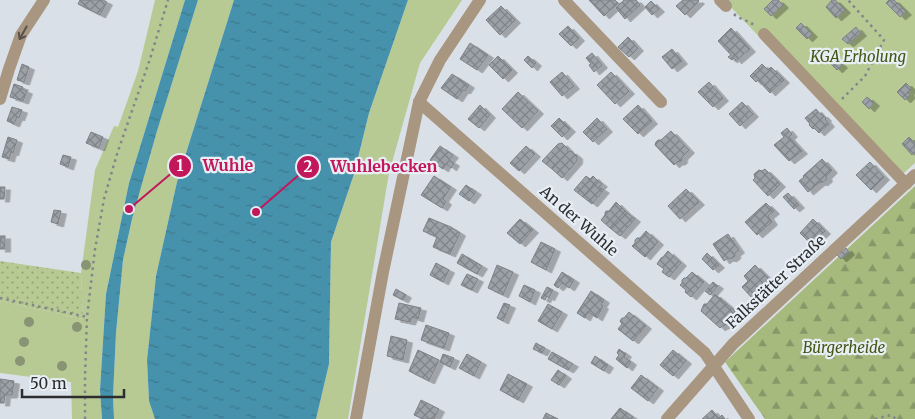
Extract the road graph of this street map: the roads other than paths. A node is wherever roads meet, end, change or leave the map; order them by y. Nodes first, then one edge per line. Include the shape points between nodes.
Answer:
1 (44, 0) edge
2 (480, 0) edge
3 (564, 0) edge
4 (764, 34) road end
5 (0, 99) edge
6 (419, 102) junction
7 (661, 102) dead end
8 (910, 179) edge
9 (714, 367) junction
10 (356, 419) edge
11 (667, 419) edge
12 (749, 419) edge

1 -> 5 street via 21,35
2 - 6 street via 440,60
3 - 7 street
4 - 8 street
6 - 9 street, An der Wuhle via 705,353
6 - 10 street
8 - 9 street, Falkstätter Straße via 733,344
9 - 11 street, Falkstätter Straße
9 - 12 street, An der Wuhle

